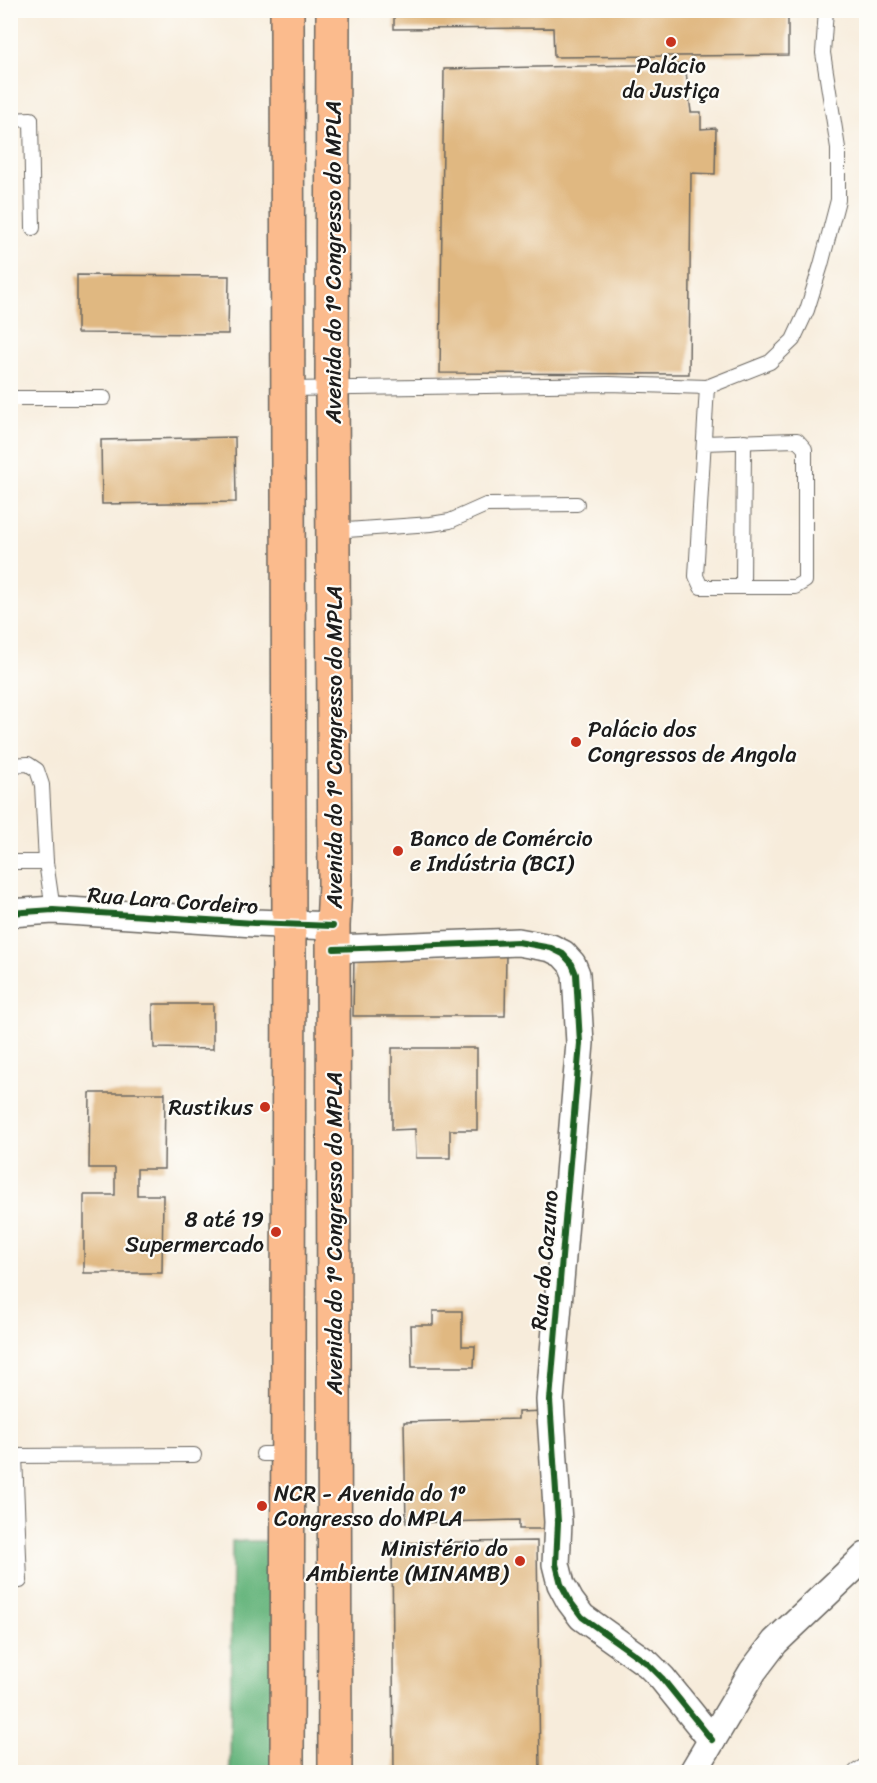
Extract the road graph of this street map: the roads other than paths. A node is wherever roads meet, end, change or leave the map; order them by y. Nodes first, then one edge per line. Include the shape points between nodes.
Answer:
1 (287, 10) edge
2 (333, 10) edge
3 (825, 10) edge
4 (10, 120) edge
5 (33, 228) dead end
6 (707, 387) junction
7 (289, 389) junction
8 (332, 390) junction
9 (10, 398) edge
10 (104, 398) dead end
11 (744, 441) junction
12 (704, 442) junction
13 (577, 504) dead end
14 (333, 531) junction
15 (743, 587) junction
16 (10, 765) edge
17 (10, 862) edge
18 (46, 862) junction
19 (53, 910) junction
20 (10, 913) edge
21 (289, 925) junction
22 (333, 938) junction
23 (194, 1455) dead end
24 (13, 1456) edge
25 (867, 1556) edge
26 (10, 1582) edge
27 (712, 1740) junction
28 (867, 1765) edge
29 (287, 1773) edge
30 (335, 1773) edge
31 (693, 1773) edge
32 (855, 1773) edge

1 - 7 main road, Avenida do 1º Congresso do MPLA
2 - 8 main road, Avenida do 1º Congresso do MPLA
3 - 6 lane via 823,53 838,148 838,200 807,310 793,340 770,362
4 - 5 lane via 31,119
6 - 8 lane via 609,384
6 - 12 lane
7 - 8 lane
7 - 21 main road, Avenida do 1º Congresso do MPLA
8 - 14 main road, Avenida do 1º Congresso do MPLA
9 - 10 lane
11 - 12 lane
11 - 15 lane
11 - 15 lane via 797,440 805,449 805,581 795,587
12 - 15 lane via 696,576 701,586
13 - 14 lane via 486,505 450,521
14 - 22 main road, Avenida do 1º Congresso do MPLA
16 - 18 lane via 28,764 37,770 42,784
17 - 18 lane
18 - 19 lane
19 - 20 street, Rua Lara Cordeiro
19 - 21 street, Rua Lara Cordeiro
21 - 22 street, Rua Lara Cordeiro
21 - 29 main road, Avenida do 1º Congresso do MPLA via 276,1454
22 - 27 street, Rua do Cazuno via 518,942 551,948 572,964 578,990 580,1043 550,1400 558,1522 556,1564 561,1584 582,1617 648,1664
22 - 30 main road, Avenida do 1º Congresso do MPLA
23 - 24 lane
24 - 26 lane via 20,1581
25 - 27 street via 775,1642
27 - 31 street
28 - 32 lane

